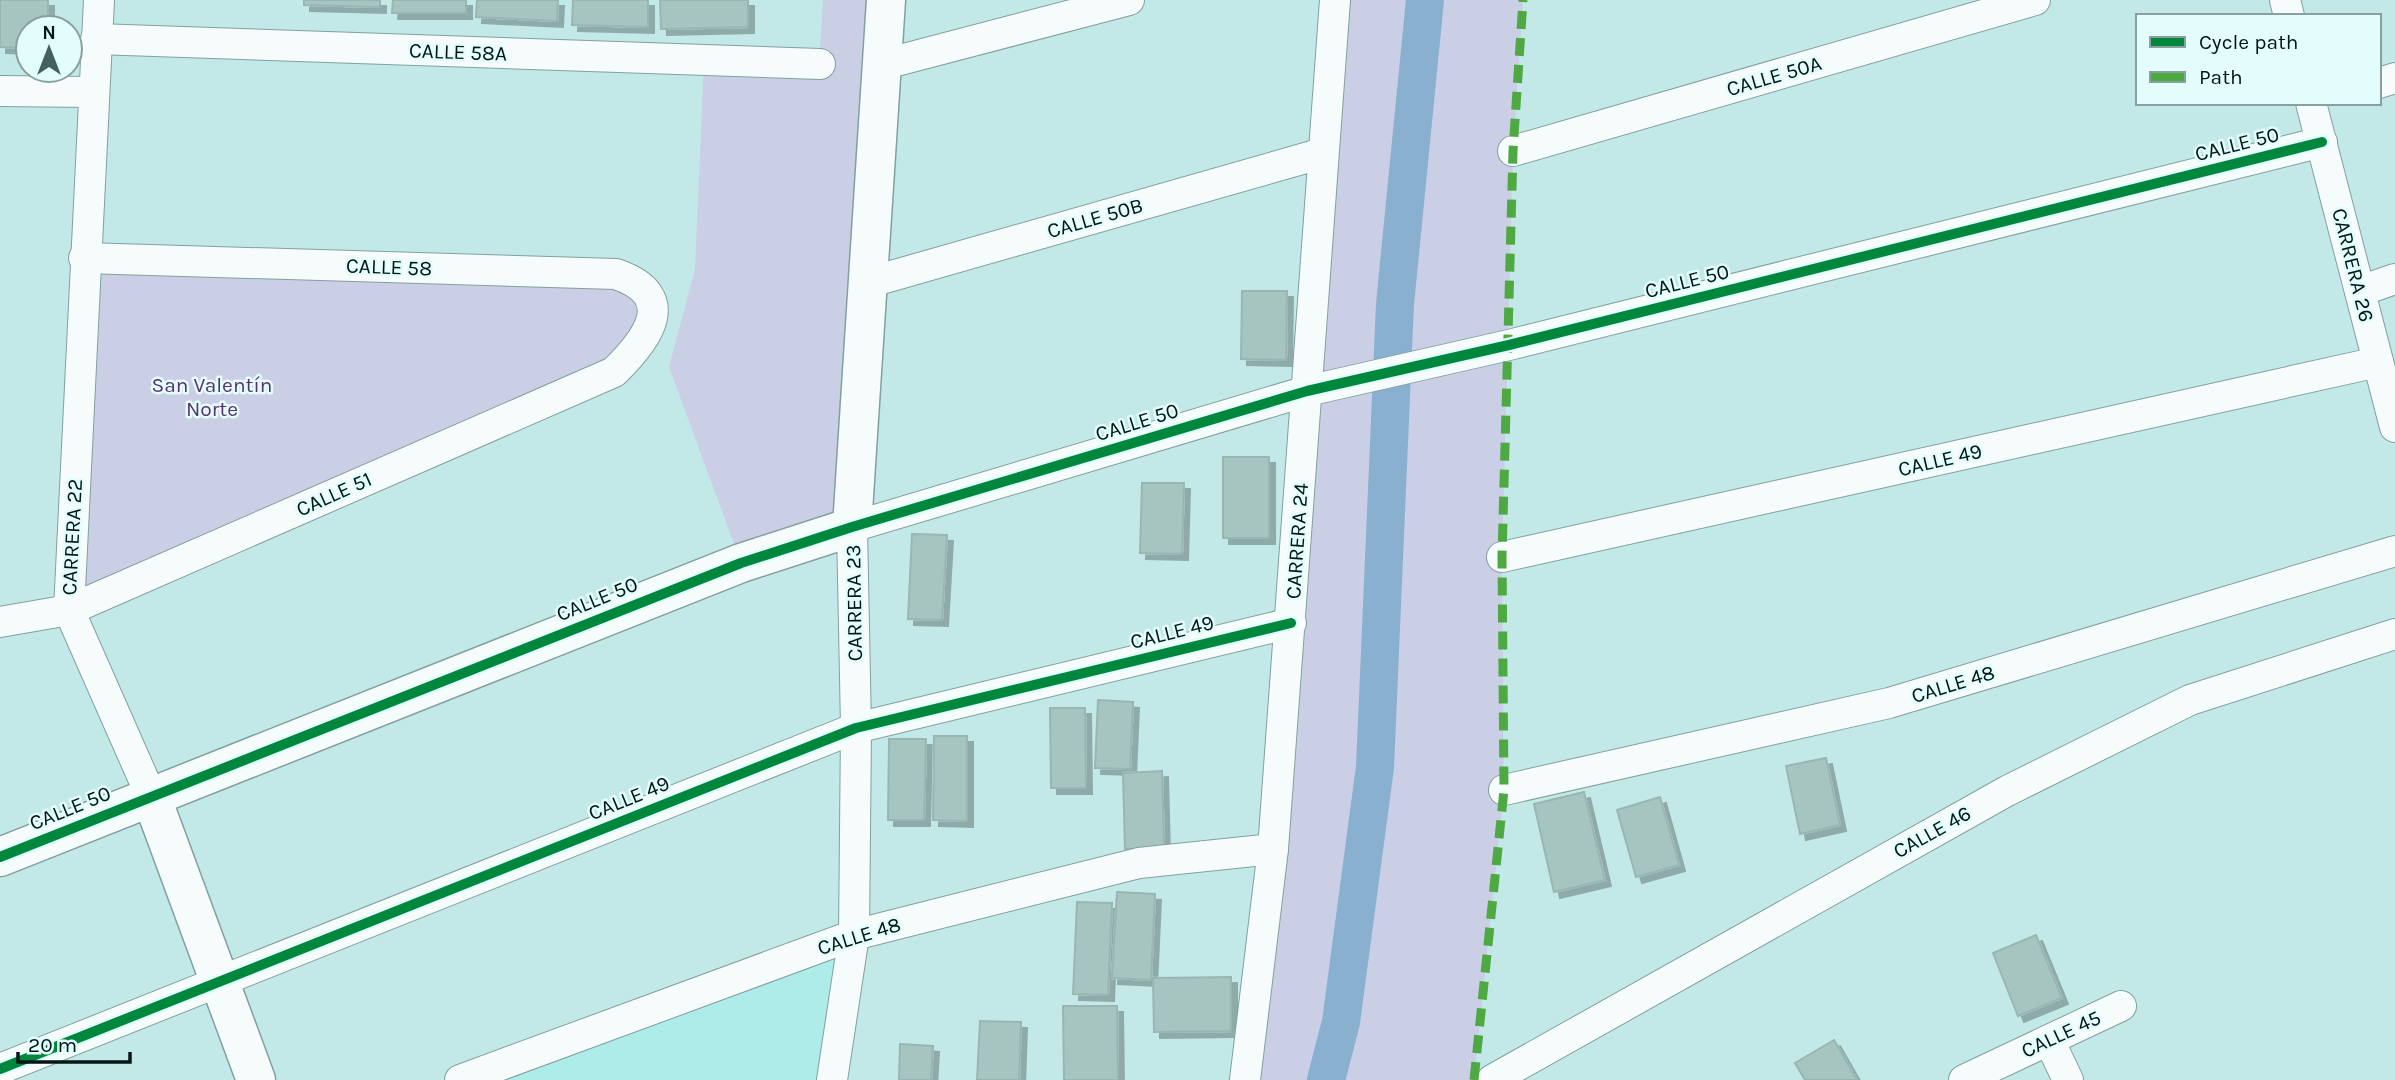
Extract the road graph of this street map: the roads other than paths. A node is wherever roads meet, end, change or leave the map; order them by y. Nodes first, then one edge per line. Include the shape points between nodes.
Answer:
1 (99, 0) edge
2 (886, 0) edge
3 (1129, 0) edge
4 (1335, 0) edge
5 (2035, 0) edge
6 (96, 39) junction
7 (820, 64) dead end
8 (881, 65) junction
9 (0, 91) edge
10 (93, 92) junction
11 (2313, 105) edge
12 (2322, 142) junction
13 (1513, 151) dead end
14 (1323, 153) junction
15 (84, 258) junction
16 (2395, 279) edge
17 (867, 284) junction
18 (2360, 292) junction
19 (649, 332) joint
20 (2378, 362) junction
21 (1307, 391) junction
22 (2395, 427) edge
23 (852, 527) junction
24 (2395, 551) edge
25 (1503, 557) dead end
26 (69, 610) junction
27 (0, 622) edge
28 (1291, 623) junction
29 (2395, 634) edge
30 (856, 728) junction
31 (1504, 790) dead end
32 (151, 796) junction
33 (1273, 849) junction
34 (0, 857) edge
35 (854, 935) junction
36 (221, 980) junction
37 (2121, 1006) dead end
38 (2049, 1040) junction
39 (0, 1069) edge
40 (256, 1080) edge
41 (460, 1080) edge
42 (832, 1080) edge
43 (1245, 1080) edge
44 (1492, 1080) edge
45 (1964, 1080) edge
46 (2068, 1080) edge

1 - 6 street, CARRERA 22
2 - 8 street, CARRERA 23
3 - 8 street
4 - 14 street, CARRERA 24
5 - 13 street, CALLE 50A
6 - 7 street, CALLE 58A
6 - 10 street, CARRERA 22
8 - 17 street, CARRERA 23
9 - 10 street
10 - 15 street, CARRERA 22
11 - 12 street, CARRERA 26
12 - 18 street, CARRERA 26
12 - 21 street, CALLE 50
14 - 17 street, CALLE 50B
14 - 21 street, CARRERA 24
15 - 19 street, CALLE 58 via 616,274 639,282 650,299
15 - 26 street, CARRERA 22
16 - 18 street
17 - 23 street, CARRERA 23
18 - 20 street, CARRERA 26
19 - 26 street, CALLE 51 via 614,372
20 - 22 street, CARRERA 26
20 - 25 street, CALLE 49
21 - 23 street, CALLE 50
21 - 28 street, CARRERA 24
23 - 30 street, CARRERA 23
23 - 32 street, CALLE 50 via 741,563
24 - 31 street, CALLE 48 via 1889,703
26 - 27 street, CALLE 51
26 - 32 street, CARRERA 22
28 - 30 street, CALLE 49
28 - 33 street, CARRERA 24
29 - 44 street, CALLE 46 via 2190,701 2007,790
30 - 35 street, CARRERA 23
30 - 36 street, CALLE 49
32 - 34 street, CALLE 50
32 - 36 street, CARRERA 22
33 - 35 street, CALLE 48 via 1139,863
33 - 43 street, CARRERA 24
35 - 41 street, CALLE 48
35 - 42 street, CARRERA 23
36 - 39 street, CALLE 49
36 - 40 street, CARRERA 22
37 - 38 street, CALLE 45
38 - 45 street, CALLE 45
38 - 46 street

